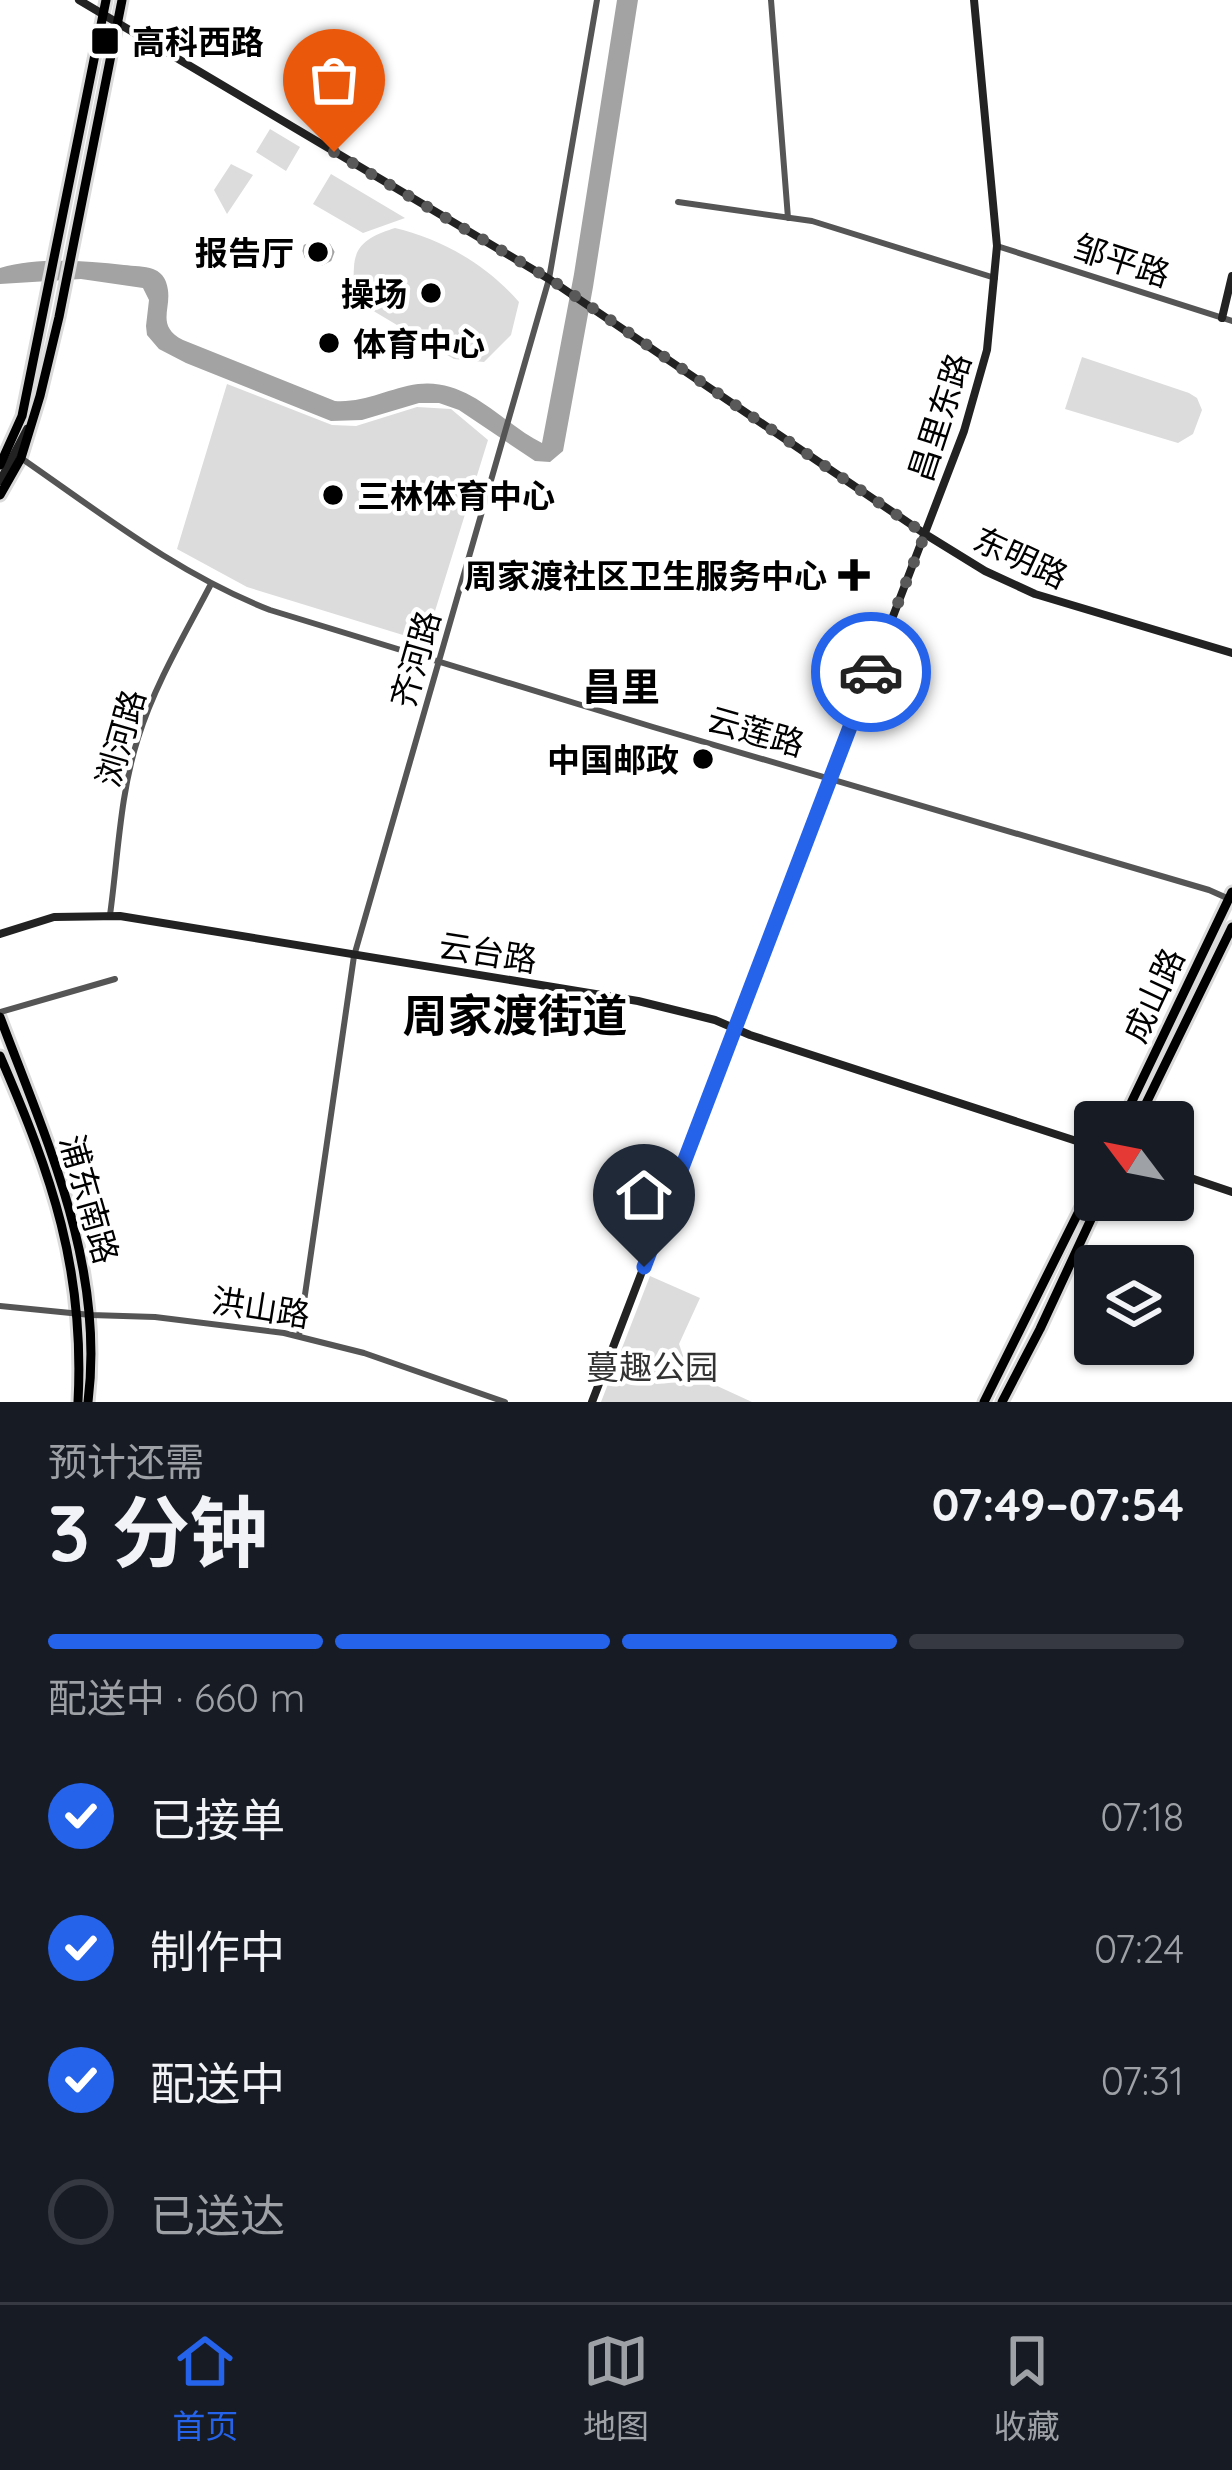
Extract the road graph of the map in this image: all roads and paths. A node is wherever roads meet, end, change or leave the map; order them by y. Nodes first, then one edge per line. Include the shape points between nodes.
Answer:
1 (79, 0) edge
2 (106, 0) edge
3 (122, 0) edge
4 (596, 0) edge
5 (771, 0) edge
6 (974, 0) edge
7 (103, 15) junction
8 (117, 24) junction
9 (678, 202) dead end
10 (788, 218) junction
11 (998, 246) junction
12 (1232, 276) edge
13 (995, 278) junction
14 (550, 279) junction
15 (1227, 319) edge
16 (35, 410) junction
17 (21, 458) junction
18 (0, 465) edge
19 (0, 481) edge
20 (0, 495) edge
21 (925, 534) junction
22 (212, 584) junction
23 (1232, 653) edge
24 (439, 662) junction
25 (830, 778) junction
26 (1231, 897) edge
27 (110, 916) junction
28 (1232, 927) edge
29 (0, 934) edge
30 (354, 956) junction
31 (115, 980) dead end
32 (0, 1014) edge
33 (734, 1028) junction
34 (0, 1056) edge
35 (1132, 1101) edge
36 (1147, 1101) edge
37 (1074, 1140) edge
38 (1194, 1179) edge
39 (1232, 1192) edge
40 (1074, 1221) edge
41 (1090, 1221) edge
42 (0, 1306) edge
43 (76, 1313) junction
44 (91, 1315) junction
45 (299, 1336) junction
46 (77, 1402) edge
47 (88, 1402) edge
48 (505, 1402) edge
49 (592, 1402) edge
50 (984, 1402) edge
51 (1002, 1402) edge

1 - 7 street, 东明路
2 - 7 main road
3 - 8 main road
4 - 14 street, 齐河路
5 - 10 street
6 - 11 street, 昌里东路
7 - 8 street, 东明路
7 - 18 main road via 22,416
8 - 14 street, 东明路
8 - 16 main road
9 - 10 street
10 - 13 street
11 - 13 street, 昌里东路
11 - 15 street, 邹平路
12 - 15 street
13 - 21 street, 昌里东路 via 983,368
14 - 21 street, 东明路
14 - 24 street, 齐河路
16 - 17 main road
16 - 19 street
17 - 20 main road
17 - 22 street, 云莲路
21 - 23 street, 东明路 via 1035,594
21 - 25 street, 昌里东路
22 - 24 street, 云莲路
22 - 27 street, 浏河路 via 136,742
24 - 25 street, 云莲路
24 - 30 street, 齐河路
25 - 26 street, 云莲路
25 - 33 street, 昌里东路
26 - 35 main road, 成山路
27 - 29 street, 云台路 via 55,916
27 - 30 street, 云台路
28 - 36 main road, 成山路
30 - 33 street, 云台路 via 621,998
30 - 45 street, 齐河路
31 - 32 street
32 - 44 main road, 浦东南路 via 67,1195
33 - 37 street, 云台路
33 - 49 street, 昌里东路
34 - 43 main road, 浦东南路 via 55,1193
38 - 39 street
40 - 50 main road
41 - 51 main road
42 - 43 street, 洪山路
43 - 44 street, 洪山路
43 - 46 main road, 浦东南路
44 - 45 street, 洪山路
44 - 47 main road, 浦东南路
45 - 48 street, 洪山路

